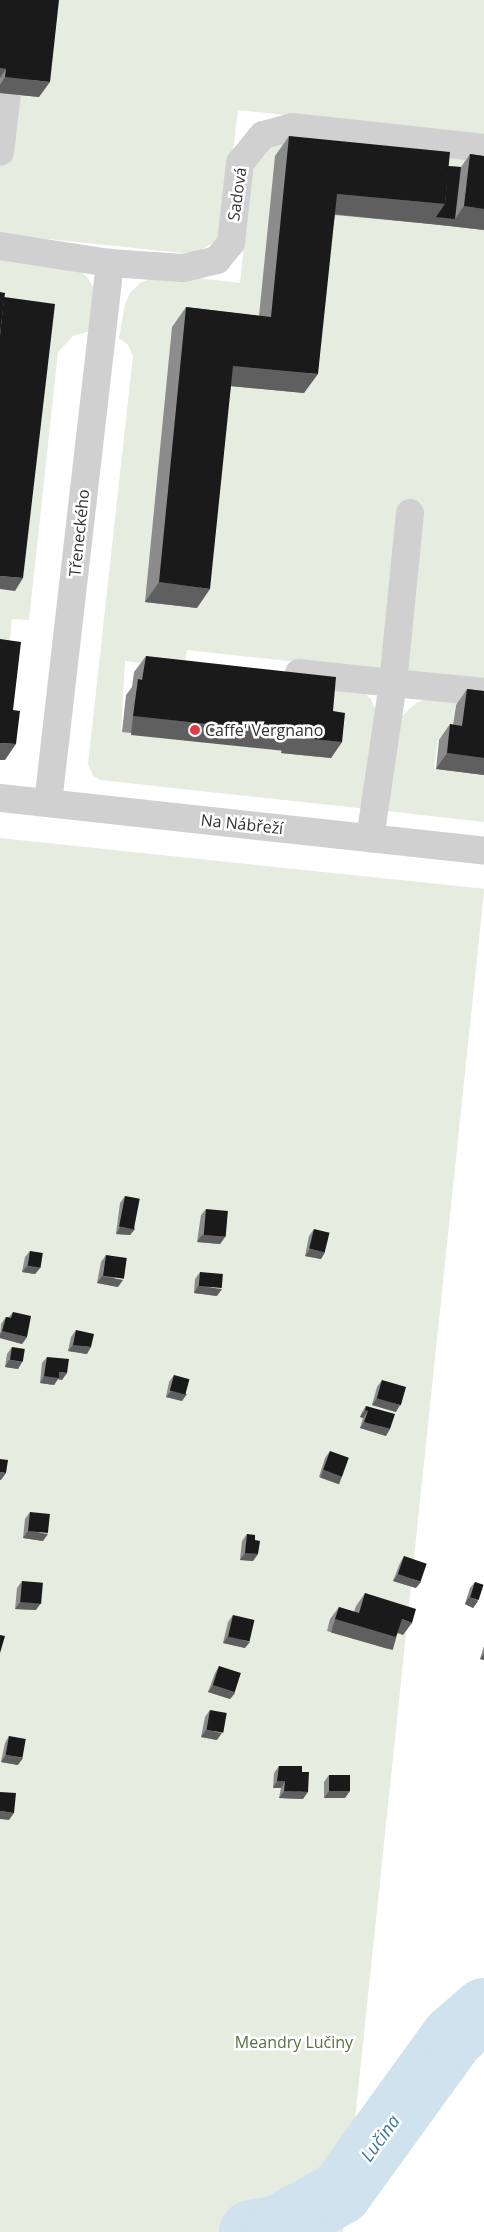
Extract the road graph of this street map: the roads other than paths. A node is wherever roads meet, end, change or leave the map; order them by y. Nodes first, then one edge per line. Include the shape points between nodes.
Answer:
1 (7, 94) edge
2 (484, 148) edge
3 (0, 152) edge
4 (0, 246) edge
5 (110, 263) junction
6 (410, 513) dead end
7 (274, 670) edge
8 (393, 683) junction
9 (484, 692) edge
10 (0, 798) edge
11 (48, 803) junction
12 (370, 838) junction
13 (484, 850) edge

1 - 3 street
2 - 5 street, Sadová via 292,127 263,135 240,163 231,243 217,260 183,268
4 - 5 street, Sadová
5 - 11 street, Třeneckého
6 - 8 street
7 - 8 street
8 - 9 street
8 - 12 street
10 - 11 street, Na Nábřeží
11 - 12 street, Na Nábřeží
12 - 13 street, Na Nábřeží

